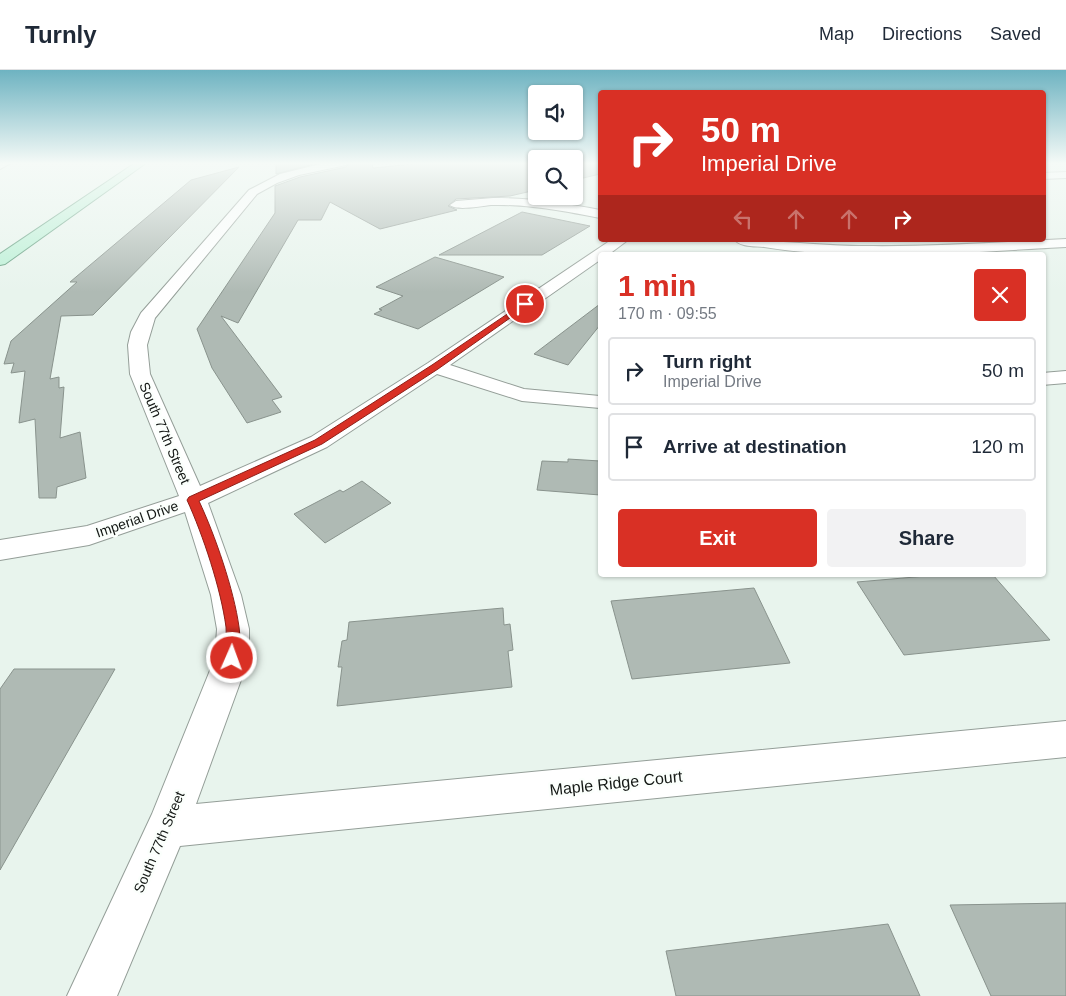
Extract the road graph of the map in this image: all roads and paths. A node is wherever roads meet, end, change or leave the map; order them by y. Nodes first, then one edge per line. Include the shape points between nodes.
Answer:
1 (79, 206) edge
2 (241, 206) edge
3 (556, 206) edge
4 (598, 214) edge
5 (618, 242) edge
6 (757, 242) edge
7 (1066, 242) edge
8 (602, 252) edge
9 (598, 255) edge
10 (0, 261) edge
11 (435, 367) junction
12 (1066, 377) edge
13 (1046, 379) edge
14 (598, 402) edge
15 (192, 500) junction
16 (0, 550) edge
17 (1066, 739) edge
18 (167, 827) junction
19 (92, 996) edge

1 - 10 main road
2 - 15 street, South 77th Street via 147,317 138,335 136,355 140,374
3 - 4 street
5 - 8 street, Imperial Drive
6 - 7 street via 811,249 868,250
9 - 11 street, Imperial Drive
11 - 14 street via 522,395
11 - 15 street, Imperial Drive via 319,442
12 - 13 street
15 - 16 street, Imperial Drive via 89,535
15 - 18 street, South 77th Street via 202,520 226,595 233,629 232,658
17 - 18 street, Maple Ridge Court
18 - 19 street, South 77th Street

